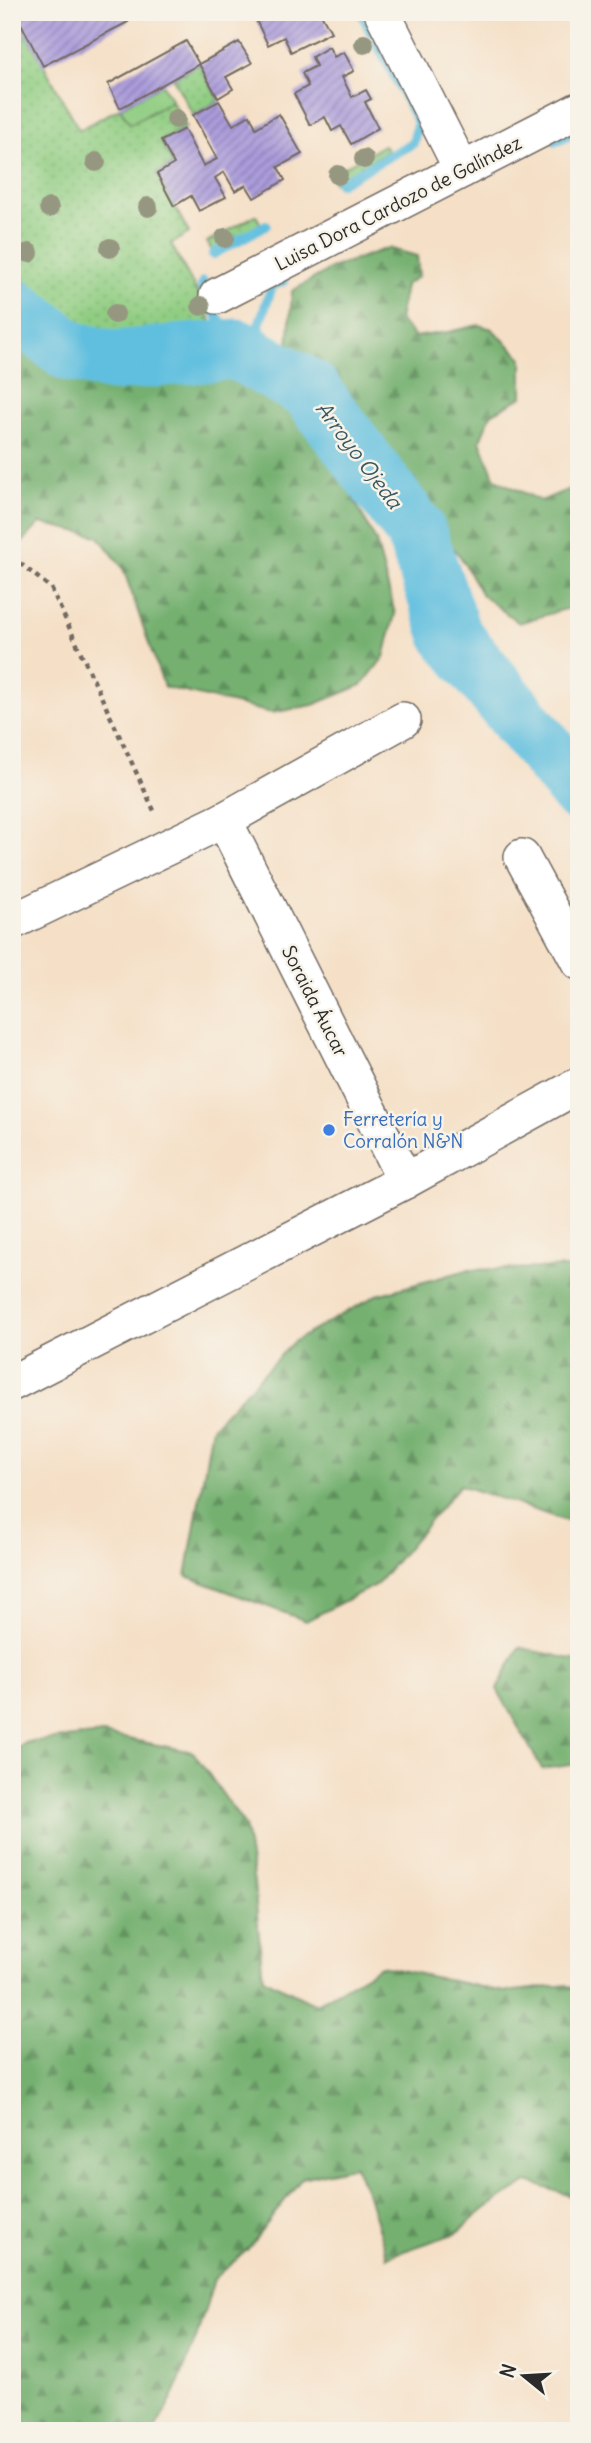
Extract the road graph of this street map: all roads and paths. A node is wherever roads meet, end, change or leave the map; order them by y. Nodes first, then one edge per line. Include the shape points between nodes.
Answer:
1 (382, 12) edge
2 (579, 110) edge
3 (463, 170) junction
4 (217, 296) dead end
5 (12, 556) edge
6 (403, 720) dead end
7 (225, 820) junction
8 (171, 848) junction
9 (522, 857) dead end
10 (12, 922) edge
11 (579, 962) edge
12 (579, 1085) edge
13 (405, 1181) junction
14 (12, 1383) edge

1 - 3 street
2 - 3 street, Luisa Dora Cardozo de Galíndez
3 - 4 street, Luisa Dora Cardozo de Galíndez
5 - 8 path via 51,588
6 - 7 street
7 - 8 street
7 - 13 street, Soraida Áucar
8 - 10 street
9 - 11 street
12 - 13 street
13 - 14 street

